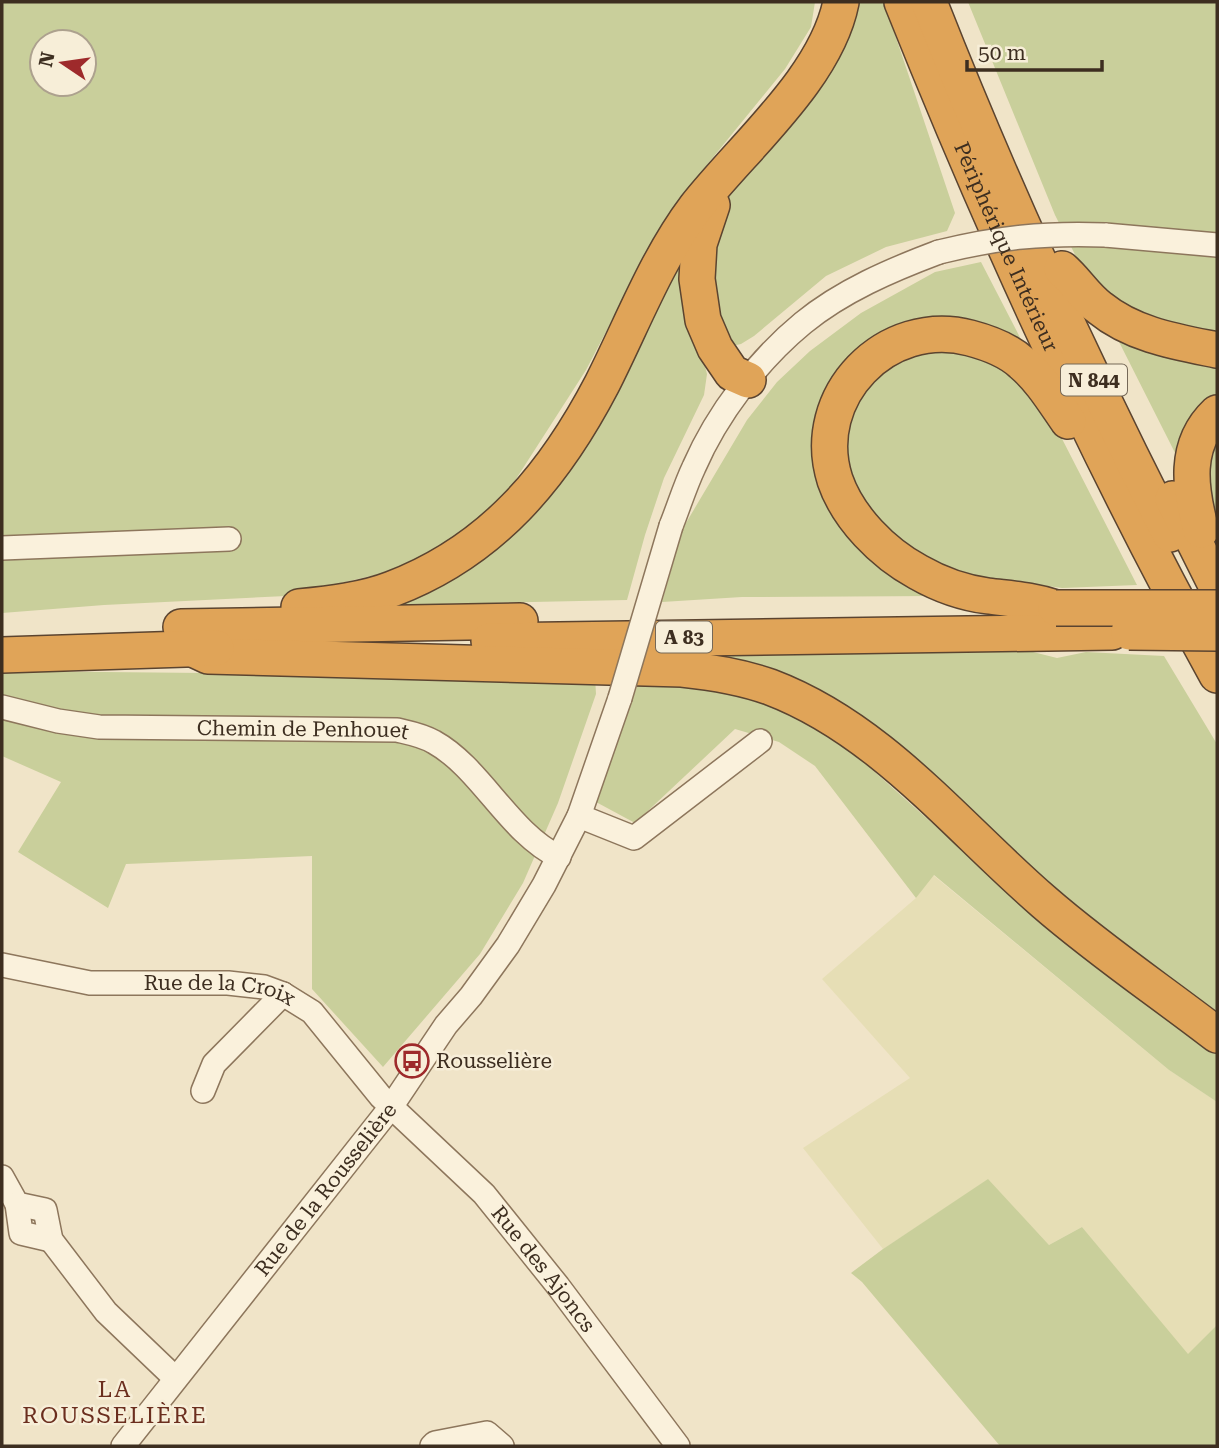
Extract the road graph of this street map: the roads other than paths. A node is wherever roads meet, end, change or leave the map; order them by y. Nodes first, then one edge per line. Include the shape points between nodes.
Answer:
1 (841, 2) edge
2 (902, 2) edge
3 (929, 2) edge
4 (982, 131) junction
5 (719, 182) junction
6 (1217, 245) edge
7 (1062, 269) junction
8 (1217, 350) edge
9 (748, 380) junction
10 (1217, 413) edge
11 (1095, 442) junction
12 (229, 539) dead end
13 (2, 548) edge
14 (1210, 573) edge
15 (1056, 608) junction
16 (1217, 608) edge
17 (733, 617) junction
18 (1217, 621) edge
19 (1108, 626) junction
20 (1217, 633) edge
21 (2, 635) edge
22 (257, 636) junction
23 (195, 638) junction
24 (2, 654) edge
25 (1217, 675) edge
26 (2, 707) edge
27 (760, 741) dead end
28 (579, 816) junction
29 (559, 857) junction
30 (2, 965) edge
31 (283, 994) junction
32 (1217, 1035) edge
33 (203, 1091) dead end
34 (391, 1107) junction
35 (2, 1177) edge
36 (175, 1378) junction
37 (123, 1446) edge
38 (432, 1446) edge
39 (502, 1446) edge
40 (678, 1446) edge

1 - 5 highway via 815,64
2 - 11 highway, Périphérique Intérieur / N 844
3 - 4 highway, N 844
4 - 7 highway via 1016,168
4 - 18 highway, N 844 via 1094,380
5 - 9 highway via 699,244 699,293 703,320 715,348 732,373
5 - 23 highway via 673,244 566,445 534,490 497,528 443,565 391,590 326,604 221,612
6 - 9 street, Rue de la Rousselière, bridge via 1042,234 939,252 854,289 803,322
7 - 8 highway via 1118,322 1140,332
7 - 14 highway
9 - 28 street, Rue de la Rousselière, bridge via 694,465
10 - 14 highway via 1200,434 1192,464 1193,500
11 - 15 highway via 1073,429 1021,362 981,341 947,334 916,337 874,357 849,386 833,426 832,466 841,495 863,527 894,556 916,572 955,588
11 - 25 highway, Périphérique Intérieur / N 844
12 - 13 street
15 - 16 highway, bridge
15 - 17 highway
17 - 19 highway, A 83
17 - 22 highway, A 83
18 - 19 highway, A 83
19 - 20 highway, A 83, bridge
19 - 22 highway, A 83 via 543,639
21 - 23 highway
22 - 23 highway
23 - 24 highway
23 - 32 highway via 208,656 682,669 769,687 827,715 876,748 1046,904
26 - 29 street, Chemin de Penhouet via 99,727 397,730 416,734 460,763 521,828
27 - 28 street via 634,838
28 - 29 street, Rue de la Rousselière
29 - 34 street, Rue de la Rousselière via 508,945
30 - 31 street, Rue de la Croix via 90,983 228,983
31 - 33 street via 214,1065
31 - 34 street, Rue de la Croix via 312,1013
34 - 36 street, Rue de la Rousselière
34 - 40 street, Rue des Ajoncs via 484,1194
35 - 36 street via 17,1204 46,1210 51,1240 106,1312
36 - 37 street, Rue de la Rousselière
38 - 39 street via 487,1433

